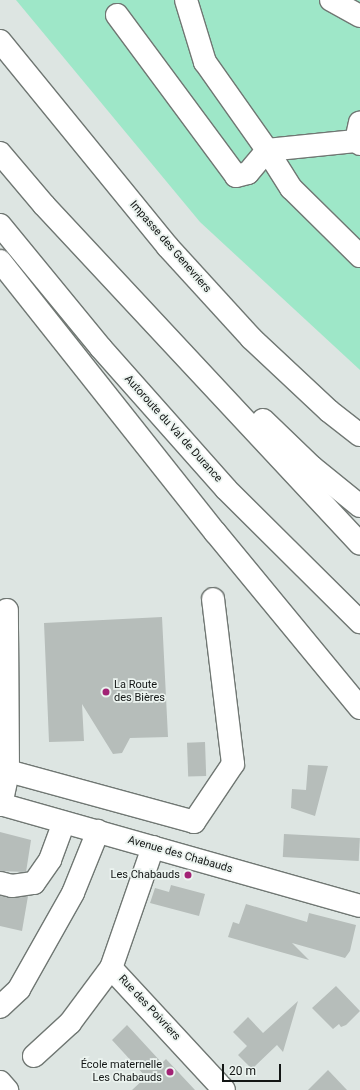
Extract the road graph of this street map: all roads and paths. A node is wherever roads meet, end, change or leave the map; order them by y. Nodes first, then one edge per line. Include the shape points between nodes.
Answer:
1 (186, 0) edge
2 (331, 0) edge
3 (117, 15) dead end
4 (360, 16) edge
5 (0, 41) edge
6 (359, 136) edge
7 (267, 150) junction
8 (0, 153) edge
9 (44, 205) junction
10 (0, 225) edge
11 (360, 256) edge
12 (0, 261) edge
13 (360, 435) edge
14 (360, 506) edge
15 (360, 544) edge
16 (213, 599) dead end
17 (7, 610) dead end
18 (360, 622) edge
19 (360, 708) edge
20 (8, 771) junction
21 (0, 804) edge
22 (64, 822) junction
23 (98, 831) junction
24 (153, 847) junction
25 (0, 883) edge
26 (360, 906) edge
27 (111, 968) junction
28 (0, 1007) edge
29 (34, 1056) dead end
30 (0, 1082) edge
31 (7, 1090) edge
32 (224, 1090) edge

1 - 7 main road via 205,62
2 - 4 main road
3 - 7 main road via 236,176 248,173
5 - 13 main road, Impasse des Genevriers via 168,247 251,338 329,411
6 - 7 main road
7 - 11 main road via 291,188
8 - 9 main road
9 - 14 main road via 297,453
9 - 15 main road
10 - 18 main road, Autoroute du Val de Durance via 101,348 226,488
12 - 19 main road via 215,532
16 - 20 main road via 233,764 194,822
17 - 20 main road
20 - 21 main road
21 - 22 main road, Avenue des Chabauds
22 - 23 main road, Avenue des Chabauds
22 - 25 main road via 50,860 34,883 12,886
23 - 24 main road, Avenue des Chabauds
23 - 28 main road via 73,893 19,990
24 - 26 main road, Avenue des Chabauds
24 - 27 main road, Rue des Poivriers
27 - 29 main road via 70,1023
27 - 32 main road, Rue des Poivriers
30 - 31 main road

